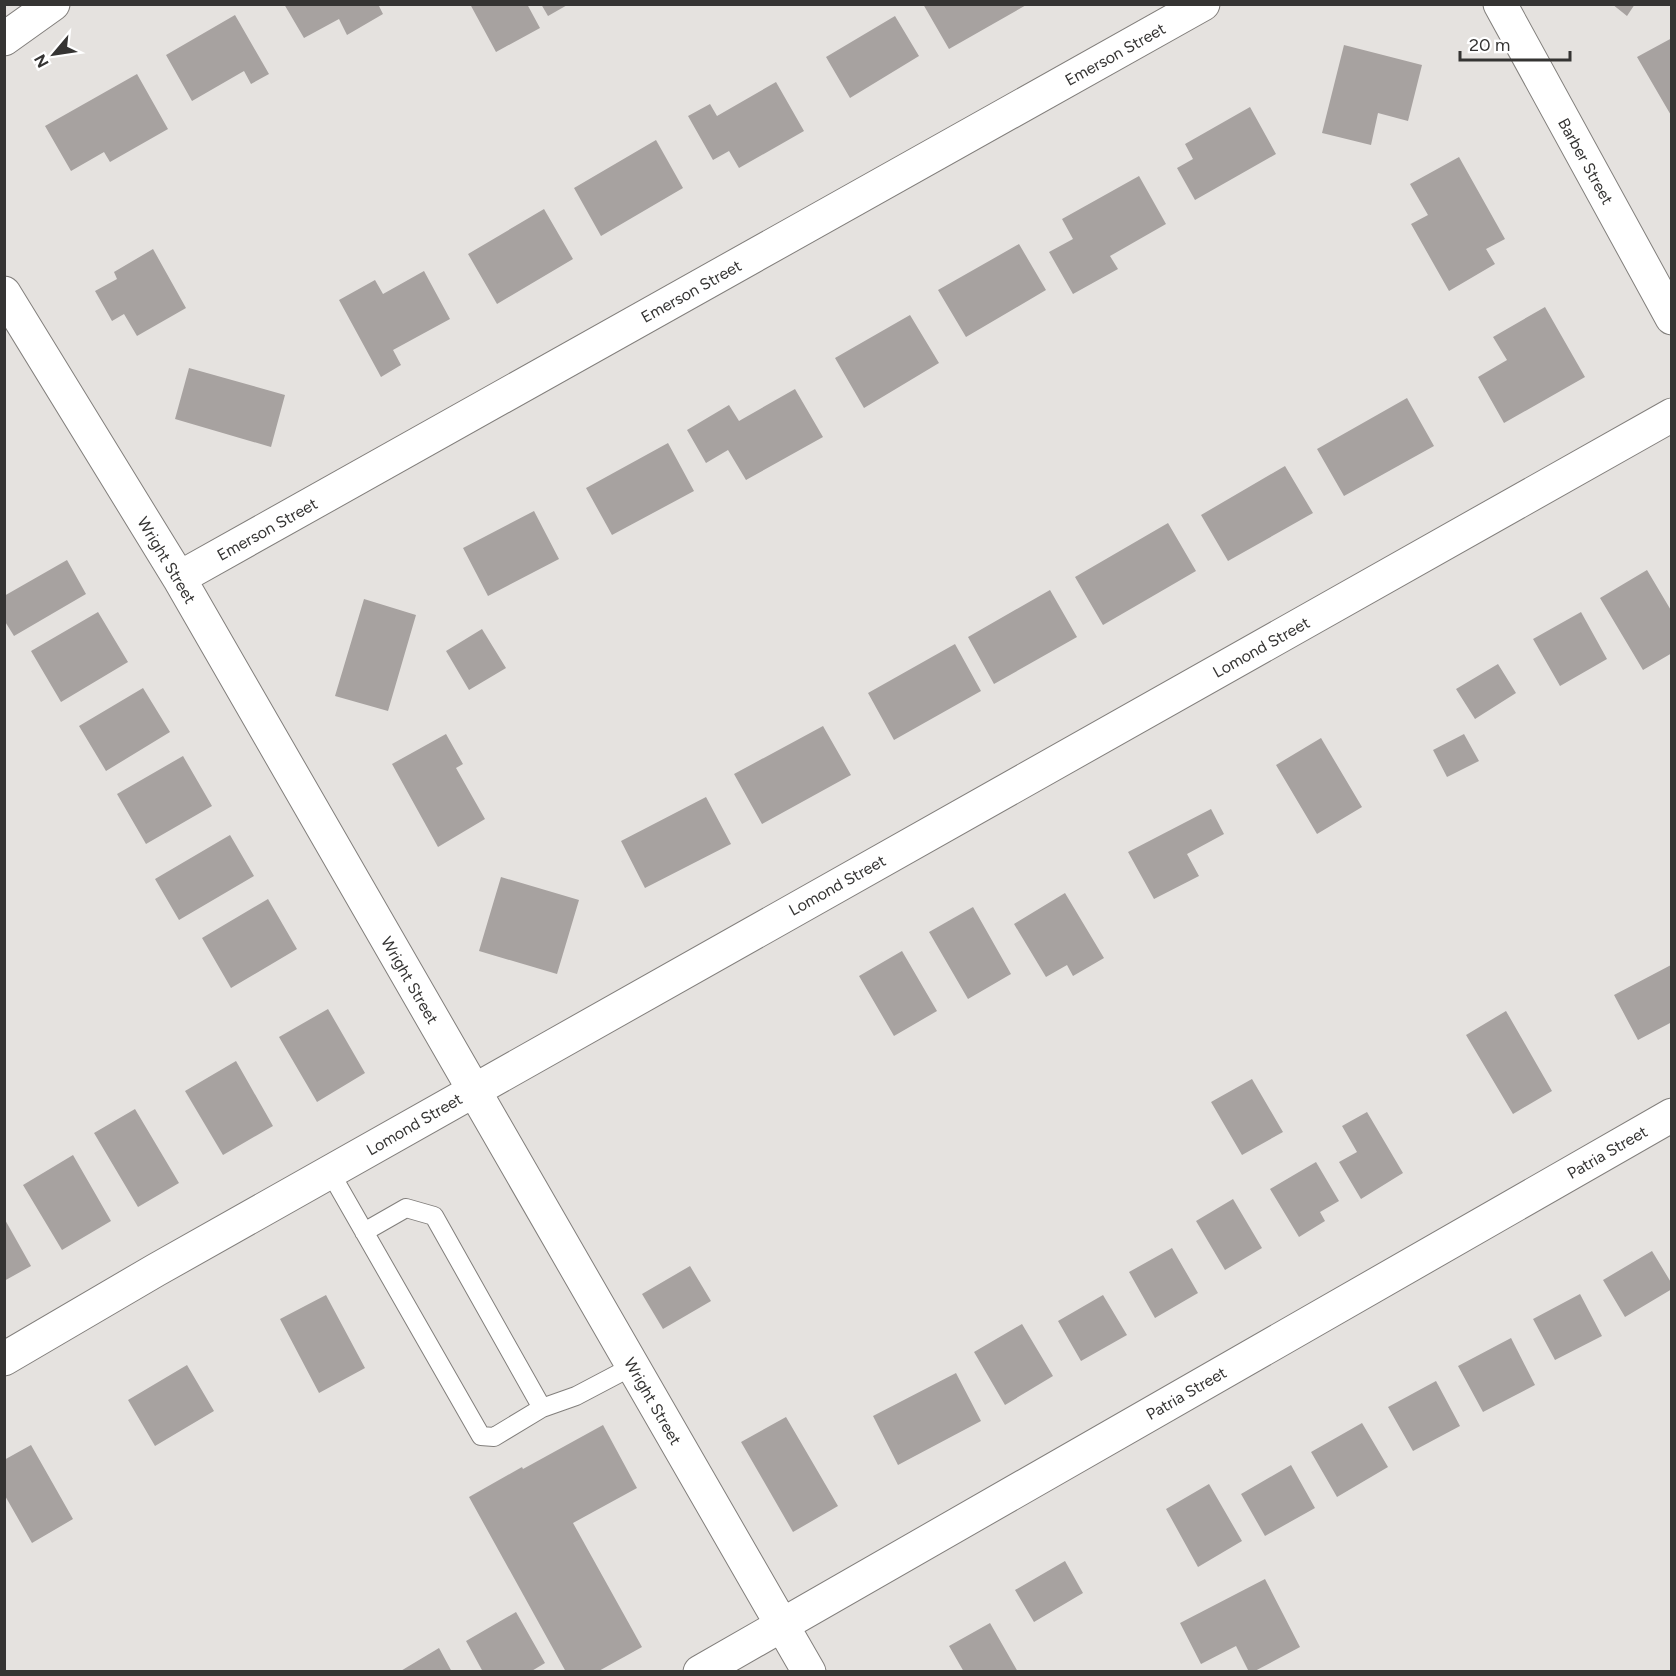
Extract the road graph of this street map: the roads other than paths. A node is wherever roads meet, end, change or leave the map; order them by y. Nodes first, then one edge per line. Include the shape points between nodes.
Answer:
1 (52, 4) edge
2 (1203, 4) edge
3 (1500, 4) edge
4 (4, 39) edge
5 (4, 293) edge
6 (1671, 318) edge
7 (1671, 415) edge
8 (179, 578) junction
9 (473, 1090) junction
10 (1671, 1115) edge
11 (330, 1172) junction
12 (364, 1232) junction
13 (4, 1359) edge
14 (633, 1366) junction
15 (542, 1408) junction
16 (783, 1625) junction
17 (700, 1671) edge
18 (809, 1671) edge

1 - 4 street
2 - 8 street, Emerson Street
3 - 6 street, Barber Street
5 - 8 street, Wright Street
7 - 9 street, Lomond Street
8 - 9 street, Wright Street
9 - 11 street, Lomond Street
9 - 14 street, Wright Street
10 - 16 street, Patria Street
11 - 12 lane
11 - 13 street, Lomond Street
12 - 15 lane via 406,1208 434,1216
12 - 15 lane via 481,1436 494,1437
14 - 15 lane via 576,1396
14 - 16 street, Wright Street
16 - 17 street, Patria Street
16 - 18 street, Wright Street

